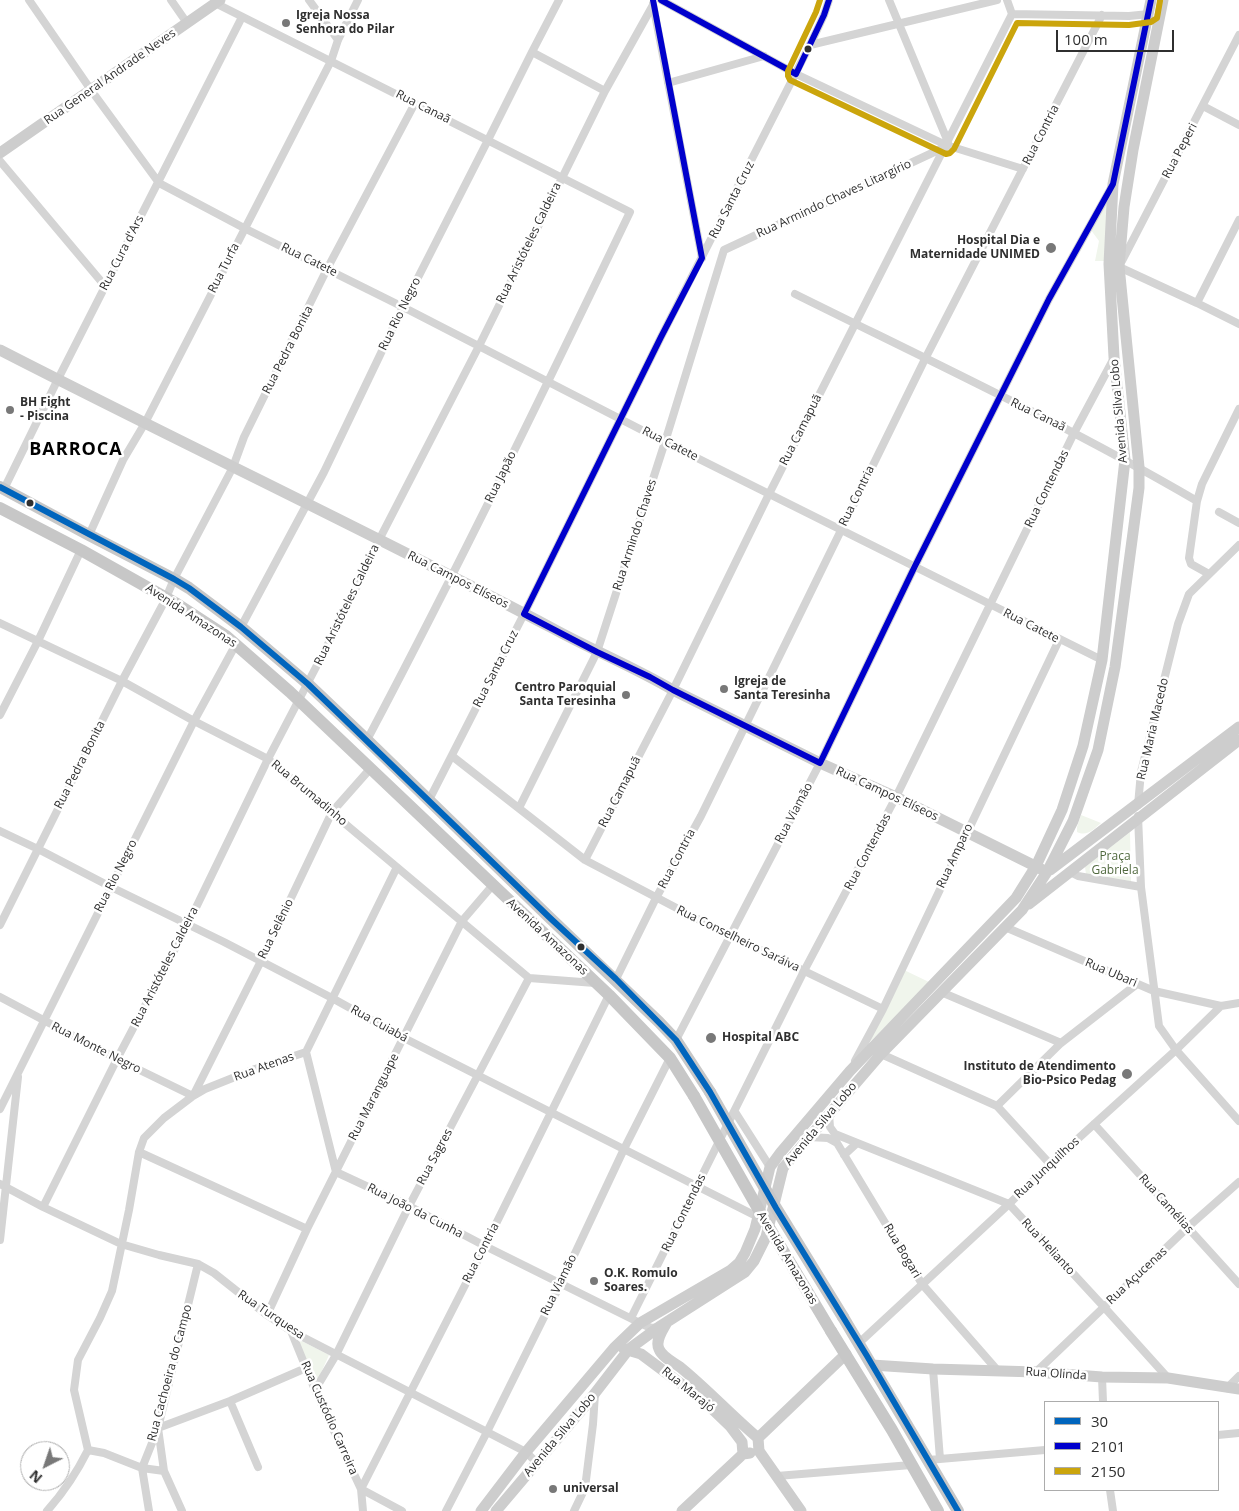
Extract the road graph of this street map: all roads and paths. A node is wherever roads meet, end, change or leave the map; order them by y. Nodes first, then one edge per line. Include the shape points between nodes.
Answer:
1 (29, 0) edge
2 (171, 0) edge
3 (310, 0) edge
4 (358, 0) edge
5 (559, 0) edge
6 (661, 0) edge
7 (829, 0) edge
8 (889, 0) edge
9 (997, 0) edge
10 (1006, 0) edge
11 (1151, 0) edge
12 (1163, 0) edge
13 (218, 2) edge
14 (653, 2) edge
15 (1012, 14) junction
16 (1148, 14) junction
17 (1102, 15) junction
18 (242, 17) junction
19 (187, 23) junction
20 (900, 24) junction
21 (1239, 34) edge
22 (338, 40) junction
23 (810, 45) junction
24 (532, 52) junction
25 (764, 56) junction
26 (331, 61) junction
27 (796, 74) junction
28 (668, 83) junction
29 (91, 90) junction
30 (604, 91) junction
31 (415, 103) junction
32 (1203, 106) junction
33 (1239, 125) edge
34 (488, 140) junction
35 (946, 144) junction
36 (0, 153) edge
37 (0, 161) edge
38 (1023, 169) junction
39 (561, 177) junction
40 (159, 183) junction
41 (1113, 184) junction
42 (630, 212) joint
43 (1239, 220) edge
44 (244, 228) junction
45 (724, 250) joint
46 (702, 258) junction
47 (1114, 265) junction
48 (327, 269) junction
49 (105, 286) junction
50 (795, 294) dead end
51 (1197, 303) junction
52 (403, 307) junction
53 (855, 324) junction
54 (1239, 324) edge
55 (479, 346) junction
56 (0, 350) edge
57 (1114, 356) junction
58 (925, 359) junction
59 (58, 379) junction
60 (549, 381) junction
61 (1000, 396) junction
62 (1239, 409) edge
63 (621, 419) junction
64 (145, 423) junction
65 (1074, 433) junction
66 (665, 442) junction
67 (1125, 460) junction
68 (233, 467) junction
69 (1139, 467) junction
70 (2, 488) edge
71 (769, 494) junction
72 (1197, 500) junction
73 (307, 503) junction
74 (0, 508) edge
75 (1219, 512) dead end
76 (1239, 523) edge
77 (841, 529) junction
78 (88, 535) junction
79 (379, 540) junction
80 (1239, 545) edge
81 (81, 550) junction
82 (915, 566) junction
83 (1209, 574) junction
84 (452, 576) junction
85 (174, 579) junction
86 (164, 602) junction
87 (990, 604) junction
88 (524, 614) junction
89 (0, 623) edge
90 (241, 627) junction
91 (1059, 640) junction
92 (38, 641) junction
93 (236, 644) junction
94 (597, 652) junction
95 (1102, 660) junction
96 (122, 681) junction
97 (308, 684) junction
98 (673, 690) junction
99 (299, 701) junction
100 (0, 715) edge
101 (194, 721) junction
102 (745, 725) junction
103 (1239, 727) edge
104 (367, 740) junction
105 (1239, 740) edge
106 (452, 756) junction
107 (268, 758) junction
108 (820, 763) junction
109 (370, 769) junction
110 (896, 797) junction
111 (429, 800) junction
112 (1138, 803) junction
113 (519, 808) junction
114 (332, 812) junction
115 (1138, 820) junction
116 (1073, 821) junction
117 (0, 831) edge
118 (966, 832) junction
119 (1091, 840) junction
120 (38, 849) junction
121 (1077, 851) junction
122 (585, 860) junction
123 (1036, 866) junction
124 (397, 867) junction
125 (1047, 872) junction
126 (1070, 872) junction
127 (492, 886) junction
128 (110, 887) junction
129 (1141, 887) junction
130 (656, 898) junction
131 (1016, 898) junction
132 (1022, 910) junction
133 (462, 921) junction
134 (188, 924) junction
135 (0, 925) edge
136 (1005, 927) junction
137 (731, 936) junction
138 (261, 961) junction
139 (804, 971) junction
140 (529, 978) junction
141 (616, 979) junction
142 (596, 983) junction
143 (1137, 984) junction
144 (1154, 991) junction
145 (941, 992) junction
146 (609, 996) junction
147 (0, 997) edge
148 (332, 998) junction
149 (1239, 1003) edge
150 (1221, 1006) junction
151 (883, 1009) junction
152 (44, 1021) junction
153 (404, 1038) junction
154 (676, 1040) junction
155 (1061, 1043) junction
156 (878, 1049) junction
157 (1176, 1050) junction
158 (306, 1052) junction
159 (670, 1058) junction
160 (117, 1059) junction
161 (850, 1072) junction
162 (18, 1073) junction
163 (478, 1075) junction
164 (192, 1096) junction
165 (997, 1106) junction
166 (0, 1109) edge
167 (551, 1112) junction
168 (735, 1112) junction
169 (829, 1114) junction
170 (1239, 1121) edge
171 (1094, 1124) junction
172 (809, 1138) junction
173 (858, 1143) junction
174 (624, 1149) junction
175 (139, 1152) junction
176 (844, 1155) junction
177 (1050, 1164) junction
178 (770, 1167) junction
179 (336, 1172) junction
180 (1239, 1182) edge
181 (3, 1185) edge
182 (698, 1185) junction
183 (1009, 1204) junction
184 (409, 1206) junction
185 (43, 1207) junction
186 (758, 1217) junction
187 (1188, 1227) junction
188 (307, 1229) junction
189 (0, 1240) edge
190 (122, 1244) junction
191 (485, 1246) junction
192 (198, 1264) junction
193 (560, 1283) junction
194 (922, 1284) junction
195 (1239, 1284) edge
196 (1104, 1307) junction
197 (267, 1315) junction
198 (636, 1321) junction
199 (663, 1325) junction
200 (291, 1331) junction
201 (859, 1343) junction
202 (614, 1348) junction
203 (629, 1349) junction
204 (846, 1354) junction
205 (336, 1355) junction
206 (872, 1365) junction
207 (680, 1367) junction
208 (306, 1368) junction
209 (933, 1369) junction
210 (998, 1371) junction
211 (1036, 1372) junction
212 (1239, 1376) edge
213 (1102, 1377) junction
214 (1168, 1378) junction
215 (1227, 1388) junction
216 (1239, 1389) edge
217 (315, 1390) junction
218 (410, 1392) junction
219 (230, 1401) junction
220 (704, 1401) junction
221 (1103, 1401) edge
222 (590, 1408) junction
223 (158, 1428) junction
224 (488, 1432) junction
225 (1239, 1433) edge
226 (1219, 1435) edge
227 (758, 1438) junction
228 (88, 1450) junction
229 (1044, 1450) edge
230 (759, 1451) junction
231 (526, 1452) junction
232 (743, 1454) junction
233 (934, 1460) junction
234 (536, 1462) junction
235 (911, 1465) junction
236 (258, 1467) dead end
237 (142, 1468) junction
238 (164, 1471) junction
239 (777, 1476) junction
240 (361, 1489) junction
241 (1110, 1491) edge
242 (47, 1511) edge
243 (149, 1511) edge
244 (182, 1511) edge
245 (363, 1511) edge
246 (402, 1511) edge
247 (446, 1511) edge
248 (481, 1511) edge
249 (496, 1511) edge
250 (574, 1511) edge
251 (682, 1511) edge
252 (800, 1511) edge
253 (938, 1511) edge
254 (958, 1511) edge
255 (1113, 1511) edge

1 - 29 street
2 - 19 street
3 - 22 street
4 - 22 street, Rua Turfa
5 - 24 street, Rua Rio Negro
6 - 25 street
7 - 23 street, Rua Santa Cruz
8 - 20 street
9 - 20 street
10 - 15 street
11 - 16 street, Avenida Silva Lobo
12 - 47 street, Avenida Silva Lobo
13 - 18 street, Rua Canaã
13 - 19 street, Rua General Andrade Neves
14 - 28 street
14 - 30 street, Rua Aristóteles Caldeira
15 - 17 street
15 - 35 street, Rua Camapuã
16 - 17 street
16 - 41 street, Avenida Silva Lobo
17 - 38 street, Rua Contria
18 - 26 street, Rua Canaã
18 - 40 street, Rua Cura d'Ars
19 - 29 street, Rua General Andrade Neves
20 - 23 street
20 - 35 street
21 - 32 street, Rua Peperi
22 - 26 street, Rua Turfa
23 - 27 street, Rua Santa Cruz
24 - 30 street
24 - 34 street, Rua Rio Negro
25 - 27 street
25 - 28 street
26 - 31 street, Rua Canaã
26 - 44 street, Rua Turfa
27 - 35 street
27 - 46 street, Rua Santa Cruz
28 - 46 street
29 - 36 street, Rua General Andrade Neves
29 - 40 street
30 - 39 street, Rua Aristóteles Caldeira
31 - 34 street, Rua Canaã
31 - 48 street, Rua Pedra Bonita
32 - 33 street
32 - 47 street, Rua Peperi
34 - 39 street, Rua Canaã
34 - 52 street, Rua Rio Negro
35 - 38 street
35 - 45 street, Rua Armindo Chaves Litargírio
35 - 53 street, Rua Camapuã
37 - 49 street
38 - 58 street, Rua Contria
39 - 42 street, Rua Canaã
39 - 55 street, Rua Aristóteles Caldeira
40 - 44 street, Rua Catete
40 - 49 street, Rua Cura d'Ars
41 - 47 street, Avenida Silva Lobo
41 - 61 street, Rua Viamão
42 - 60 street, Rua Japão
43 - 51 street
44 - 48 street, Rua Catete
44 - 64 street, Rua Turfa
45 - 66 street, Rua Armindo Chaves
46 - 63 street, Rua Santa Cruz
47 - 51 street
47 - 57 street, Avenida Silva Lobo
47 - 69 street, Avenida Silva Lobo
48 - 52 street, Rua Catete
48 - 68 street, Rua Pedra Bonita via 244,437
49 - 59 street, Rua Cura d'Ars
50 - 53 street, Rua Canaã
51 - 54 street
52 - 55 street, Rua Catete
52 - 73 street, Rua Rio Negro
53 - 58 street, Rua Canaã
53 - 71 street, Rua Camapuã
55 - 60 street, Rua Catete
55 - 79 street, Rua Aristóteles Caldeira
56 - 59 street, Rua Campos Elíseos
57 - 65 street, Rua Contendas
57 - 67 street, Avenida Silva Lobo
58 - 61 street, Rua Canaã
58 - 77 street, Rua Contria
59 - 64 street, Rua Campos Elíseos
59 - 70 street, Rua Cura d'Ars
60 - 63 street, Rua Catete
60 - 84 street, Rua Japão
61 - 65 street, Rua Canaã
61 - 82 street, Rua Viamão
62 - 72 street
63 - 66 street, Rua Catete
63 - 88 street, Rua Santa Cruz
64 - 68 street, Rua Campos Elíseos
64 - 78 street, Rua Turfa
65 - 67 street, Rua Canaã
65 - 87 street, Rua Contendas
66 - 71 street, Rua Catete
66 - 94 street, Rua Armindo Chaves
67 - 69 street, Rua Canaã
67 - 95 street, Avenida Silva Lobo
68 - 73 street, Rua Campos Elíseos
68 - 85 street, Rua Pedra Bonita
69 - 72 street, Rua Canaã
69 - 116 street, Avenida Silva Lobo via 1139,488 1115,667 1098,750
70 - 78 main road, Avenida Amazonas
71 - 77 street, Rua Catete
71 - 98 street, Rua Camapuã
72 - 83 street via 1189,558 1191,564
73 - 79 street, Rua Campos Elíseos
73 - 90 street, Rua Rio Negro
74 - 81 main road, Avenida Amazonas
75 - 76 street
77 - 82 street, Rua Catete
77 - 102 street, Rua Contria
78 - 85 main road, Avenida Amazonas
79 - 84 street, Rua Campos Elíseos
79 - 97 street, Rua Aristóteles Caldeira
80 - 83 street, Rua Maria Macedo
81 - 86 main road, Avenida Amazonas
81 - 92 street
82 - 87 street, Rua Catete
82 - 108 street, Rua Viamão
83 - 112 street, Rua Maria Macedo via 1189,594 1178,624 1141,772
84 - 88 street, Rua Campos Elíseos
84 - 104 street, Rua Japão
85 - 86 street, Rua Pedra Bonita
85 - 90 main road, Avenida Amazonas
86 - 93 main road, Avenida Amazonas
86 - 96 street, Rua Pedra Bonita
87 - 91 street, Rua Catete
87 - 110 street, Rua Contendas
88 - 94 street, Rua Campos Elíseos
88 - 106 street, Rua Santa Cruz
89 - 92 street, Rua Brumadinho
90 - 97 main road, Avenida Amazonas
91 - 95 street, Rua Catete
91 - 118 street, Rua Amparo
92 - 96 street, Rua Brumadinho
92 - 100 street
93 - 99 main road, Avenida Amazonas
93 - 101 street, Rua Rio Negro
94 - 98 street, Rua Campos Elíseos
94 - 113 street, Rua Armindo Chaves
95 - 123 street, Avenida Silva Lobo via 1083,746 1062,810
96 - 101 street, Rua Brumadinho
96 - 120 street, Rua Pedra Bonita
97 - 99 street, Rua Aristóteles Caldeira
97 - 104 main road, Avenida Amazonas
98 - 102 street, Rua Campos Elíseos
98 - 122 street, Rua Camapuã
99 - 107 street, Rua Aristóteles Caldeira
99 - 109 main road, Avenida Amazonas
101 - 107 street, Rua Brumadinho
101 - 128 street, Rua Rio Negro
102 - 108 street, Rua Campos Elíseos
102 - 130 street, Rua Contria via 701,816
103 - 112 street
104 - 111 main road, Avenida Amazonas
105 - 115 street
106 - 111 street, Rua Santa Cruz
106 - 113 street, Rua Conselheiro Saráiva
107 - 114 street, Rua Brumadinho
107 - 134 street, Rua Aristóteles Caldeira
108 - 110 street, Rua Campos Elíseos
108 - 137 street, Rua Viamão
109 - 114 street, Rua Selênio
109 - 127 main road, Avenida Amazonas
110 - 118 street, Rua Campos Elíseos
110 - 139 street, Rua Contendas
111 - 141 main road, Avenida Amazonas
112 - 115 street, Rua Maria Macedo
112 - 119 street
113 - 122 street, Rua Conselheiro Saráiva
114 - 124 street, Rua Brumadinho
114 - 138 street, Rua Selênio
115 - 126 street
115 - 129 street, Rua Maria Macedo
116 - 119 street via 1072,827 1077,836
116 - 125 street, Avenida Silva Lobo
117 - 120 street, Rua Cuiabá
118 - 123 street, Rua Campos Elíseos
118 - 151 street, Rua Amparo
119 - 121 street
120 - 128 street, Rua Cuiabá
120 - 135 street, Rua Pedra Bonita
121 - 125 street
121 - 126 street
122 - 130 street, Rua Conselheiro Saráiva
123 - 125 street, Rua Campos Elíseos
123 - 131 street, Avenida Silva Lobo
124 - 133 street, Rua Brumadinho
124 - 148 street, Rua Atenas
125 - 131 street, Avenida Silva Lobo
125 - 132 street, Avenida Silva Lobo
126 - 129 street
126 - 132 street
127 - 133 street, Rua Maranguape
127 - 142 main road, Avenida Amazonas
128 - 134 street, Rua Cuiabá
128 - 152 street, Rua Rio Negro
129 - 144 street, Rua Maria Macedo
130 - 137 street, Rua Conselheiro Saráiva
130 - 141 street, Rua Contria
131 - 156 street, Avenida Silva Lobo via 907,1013
132 - 136 street, Avenida Silva Lobo
133 - 140 street, Rua Brumadinho
133 - 153 street, Rua Maranguape
134 - 138 street, Rua Cuiabá
134 - 160 street, Rua Aristóteles Caldeira
136 - 143 street, Rua Ubari
136 - 145 street, Avenida Silva Lobo
137 - 139 street, Rua Conselheiro Saráiva
137 - 154 street, Rua Viamão
138 - 148 street, Rua Cuiabá
138 - 164 street, Rua Selênio
139 - 151 street, Rua Conselheiro Saráiva
139 - 168 street, Rua Contendas
140 - 142 street
140 - 163 street, Rua Sagres
141 - 154 main road, Avenida Amazonas
142 - 146 main road, Avenida Amazonas
143 - 144 street, Rua Ubari
143 - 155 street
144 - 150 street, Rua Ubari
144 - 157 street, Rua Maria Macedo via 1159,1026
145 - 155 street
145 - 156 street, Avenida Silva Lobo
146 - 159 main road, Avenida Amazonas
146 - 167 street, Rua Contria
147 - 152 street, Rua Monte Negro
148 - 153 street, Rua Cuiabá
148 - 158 street, Rua Atenas
149 - 150 street
150 - 157 street, Rua Junquilhos
151 - 161 street, Rua Amparo
152 - 160 street, Rua Monte Negro
152 - 162 street, Rua Rio Negro
153 - 163 street, Rua Cuiabá
153 - 179 street, Rua Maranguape
154 - 201 main road, Avenida Amazonas, bridge
155 - 165 street
156 - 161 street, Avenida Silva Lobo
156 - 165 street
156 - 169 street, Avenida Silva Lobo
157 - 170 street, Rua Maria Macedo
157 - 171 street, Rua Junquilhos
158 - 164 street, Rua Atenas
158 - 179 street
159 - 174 street, Rua Viamão
159 - 204 main road, Avenida Amazonas, bridge
160 - 164 street, Rua Monte Negro
160 - 185 street, Rua Aristóteles Caldeira
161 - 178 street, Avenida Silva Lobo
162 - 166 street, Rua Rio Negro
162 - 181 street
163 - 167 street, Rua Cuiabá
163 - 184 street, Rua Sagres
164 - 175 street, Rua Atenas via 144,1138
165 - 177 street
167 - 174 street, Rua Cuiabá
167 - 191 street, Rua Contria
168 - 178 street
168 - 182 street, Rua Contendas
169 - 172 street, Avenida Silva Lobo
169 - 173 street, Rua Helianto via 830,1127 835,1134
171 - 177 street, Rua Junquilhos
171 - 187 street, Rua Camélias
172 - 176 street, Rua Bogari via 828,1138 837,1143
172 - 199 street, Avenida Silva Lobo via 783,1168 766,1237 754,1261 734,1280
173 - 176 street
173 - 183 street, Rua Helianto
174 - 182 street, Rua Cuiabá
174 - 193 street, Rua Viamão
175 - 188 street
175 - 190 street, Rua Atenas
176 - 194 street, Rua Bogari
177 - 183 street, Rua Junquilhos
178 - 186 street, Avenida Silva Lobo
179 - 184 street, Rua João da Cunha
179 - 188 street, Rua Maranguape
180 - 187 street, Rua Açucenas
181 - 185 street, Rua Turquesa
181 - 189 street
182 - 186 street, Rua Cuiabá
182 - 198 street, Rua Contendas
183 - 194 street, Rua Junquilhos
183 - 196 street, Rua Helianto
184 - 191 street, Rua João da Cunha
184 - 205 street, Rua Sagres
185 - 190 street, Rua Turquesa
186 - 198 street, Avenida Silva Lobo via 745,1253 731,1270
187 - 195 street, Rua Camélias
187 - 196 street, Rua Açucenas
188 - 197 street, Rua Maranguape
190 - 192 street, Rua Turquesa
190 - 228 street, Rua Atenas via 112,1291 78,1360 74,1390
191 - 193 street, Rua João da Cunha
191 - 218 street, Rua Contria
192 - 197 street, Rua Turquesa
192 - 223 street, Rua Cachoeira do Campo
193 - 198 street, Rua João da Cunha
193 - 224 street, Rua Viamão
194 - 201 street, Rua Junquilhos
194 - 210 street, Rua Bogari
196 - 211 street, Rua Açucenas
196 - 214 street, Rua Helianto
197 - 200 street, Rua Turquesa
198 - 199 street, Rua João da Cunha via 651,1328
198 - 202 street, Avenida Silva Lobo
199 - 203 street, Avenida Silva Lobo
199 - 207 street, Rua Marajó via 659,1350
200 - 205 street, Rua Turquesa
200 - 208 street, Rua Custódio Carreira
201 - 206 main road, Avenida Amazonas
202 - 203 street, Rua Marajó
202 - 231 street, Avenida Silva Lobo
203 - 220 street, Rua Marajó via 641,1354
203 - 222 street, Avenida Silva Lobo via 595,1394
204 - 227 street
204 - 235 main road, Avenida Amazonas
205 - 217 street, Rua Sagres
205 - 218 street, Rua Turquesa
206 - 209 street, Rua Olinda
206 - 233 main road, Avenida Amazonas
207 - 220 street
207 - 227 street, Rua Marajó
208 - 217 street, Rua Custódio Carreira
208 - 219 street
209 - 210 street, Rua Olinda
209 - 233 street
210 - 211 street, Rua Olinda
211 - 213 street, Rua Olinda
212 - 215 street
213 - 214 street, Rua Olinda
213 - 221 street
214 - 215 street, Rua Olinda
215 - 216 street, Rua Olinda
217 - 240 street, Rua Custódio Carreira
218 - 224 street, Rua Turquesa
218 - 240 street, Rua Contria
219 - 223 street
219 - 236 street
220 - 232 street, Rua Marajó via 734,1431 742,1442
222 - 234 street, Avenida Silva Lobo
222 - 250 street via 585,1488
223 - 237 street, Rua Cachoeira do Campo
223 - 238 street
224 - 231 street, Rua Turquesa
224 - 247 street, Rua Viamão
225 - 226 street
227 - 230 street
228 - 237 street
228 - 242 street via 76,1473
229 - 233 street
230 - 232 street
230 - 239 street
231 - 234 street, Rua Turquesa
231 - 248 street, Avenida Silva Lobo
232 - 251 street
233 - 254 main road, Avenida Amazonas
234 - 249 street, Avenida Silva Lobo
235 - 239 street
235 - 253 main road, Avenida Amazonas
237 - 238 street
237 - 243 street
238 - 244 street
239 - 252 street
240 - 245 street
240 - 246 street, Rua Custódio Carreira
241 - 255 street

